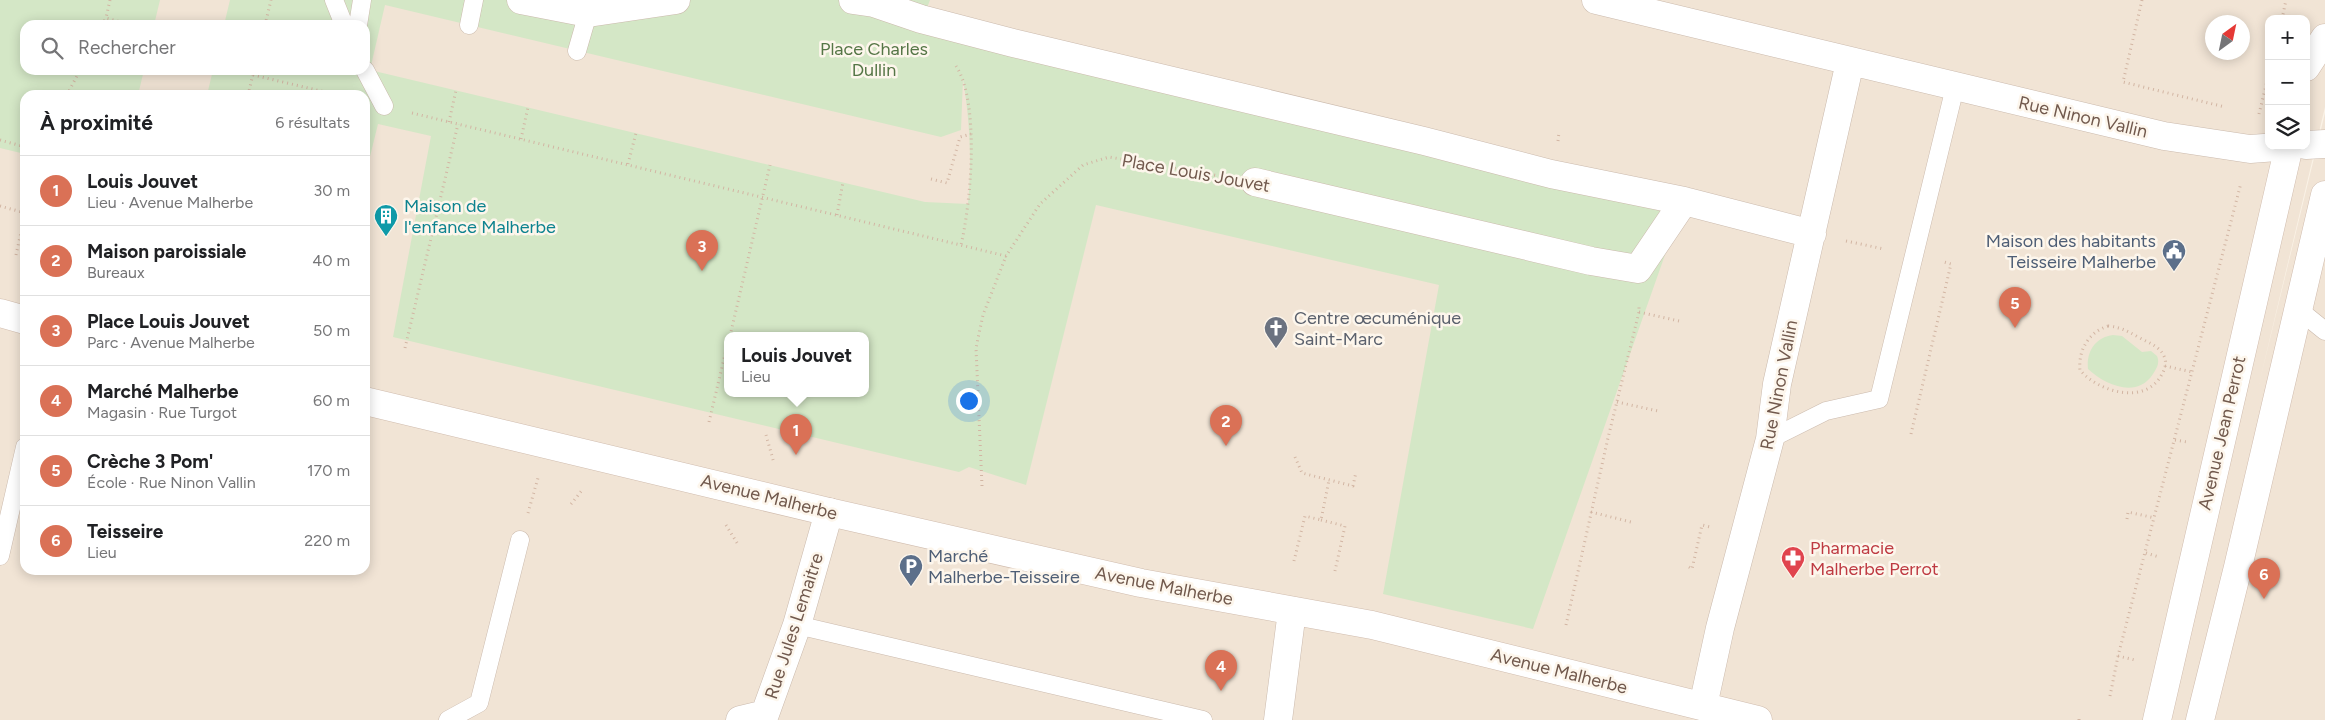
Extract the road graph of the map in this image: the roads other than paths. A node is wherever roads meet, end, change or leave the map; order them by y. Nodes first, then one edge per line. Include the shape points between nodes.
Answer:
1 (334, 0) edge
2 (362, 0) edge
3 (474, 0) edge
4 (521, 0) edge
5 (676, 0) edge
6 (852, 0) edge
7 (1596, 0) edge
8 (588, 13) junction
9 (342, 20) edge
10 (359, 20) edge
11 (469, 25) dead end
12 (2325, 38) edge
13 (577, 50) dead end
14 (2310, 61) edge
15 (1850, 62) junction
16 (368, 75) edge
17 (1955, 86) junction
18 (384, 106) road end
19 (2325, 144) edge
20 (2310, 145) edge
21 (2265, 148) edge
22 (2289, 150) edge
23 (1255, 182) road end
24 (2325, 195) edge
25 (1684, 201) junction
26 (1812, 234) junction
27 (2299, 310) junction
28 (0, 313) edge
29 (20, 319) edge
30 (2325, 331) edge
31 (370, 402) edge
32 (1770, 438) junction
33 (20, 469) edge
34 (829, 512) junction
35 (520, 540) road end
36 (0, 556) edge
37 (1292, 611) junction
38 (798, 624) junction
39 (1703, 706) junction
40 (448, 720) edge
41 (740, 720) edge
42 (1203, 720) edge
43 (1278, 720) edge
44 (1758, 720) edge
45 (2156, 720) edge
46 (2200, 720) edge

1 - 9 lane
2 - 10 lane
3 - 11 lane
4 - 8 street
5 - 8 street
6 - 25 street via 874,3 1013,43 1407,136 1551,174
7 - 15 street, Rue Ninon Vallin
8 - 13 lane
12 - 14 street
15 - 17 street, Rue Ninon Vallin
15 - 26 street, Rue Ninon Vallin
16 - 18 lane
17 - 21 street, Rue Ninon Vallin via 2164,136 2250,149
17 - 32 lane via 1879,400 1826,411
19 - 20 street
22 - 45 street, Avenue Jean Perrot
23 - 25 street, Place Louis Jouvet via 1591,261 1638,269
24 - 27 street
25 - 26 street
26 - 32 street, Rue Ninon Vallin via 1777,384
27 - 30 lane
27 - 46 street
28 - 29 street
31 - 34 street, Avenue Malherbe
32 - 39 street, Rue Ninon Vallin
33 - 36 lane
34 - 37 street, Avenue Malherbe via 1141,582
34 - 38 street, Rue Jules Lemaitre
35 - 40 lane via 480,703
37 - 39 street, Avenue Malherbe via 1372,625
37 - 43 street
38 - 41 street, Rue Jules Lemaitre via 765,714
38 - 42 lane
39 - 44 street, Avenue Malherbe

